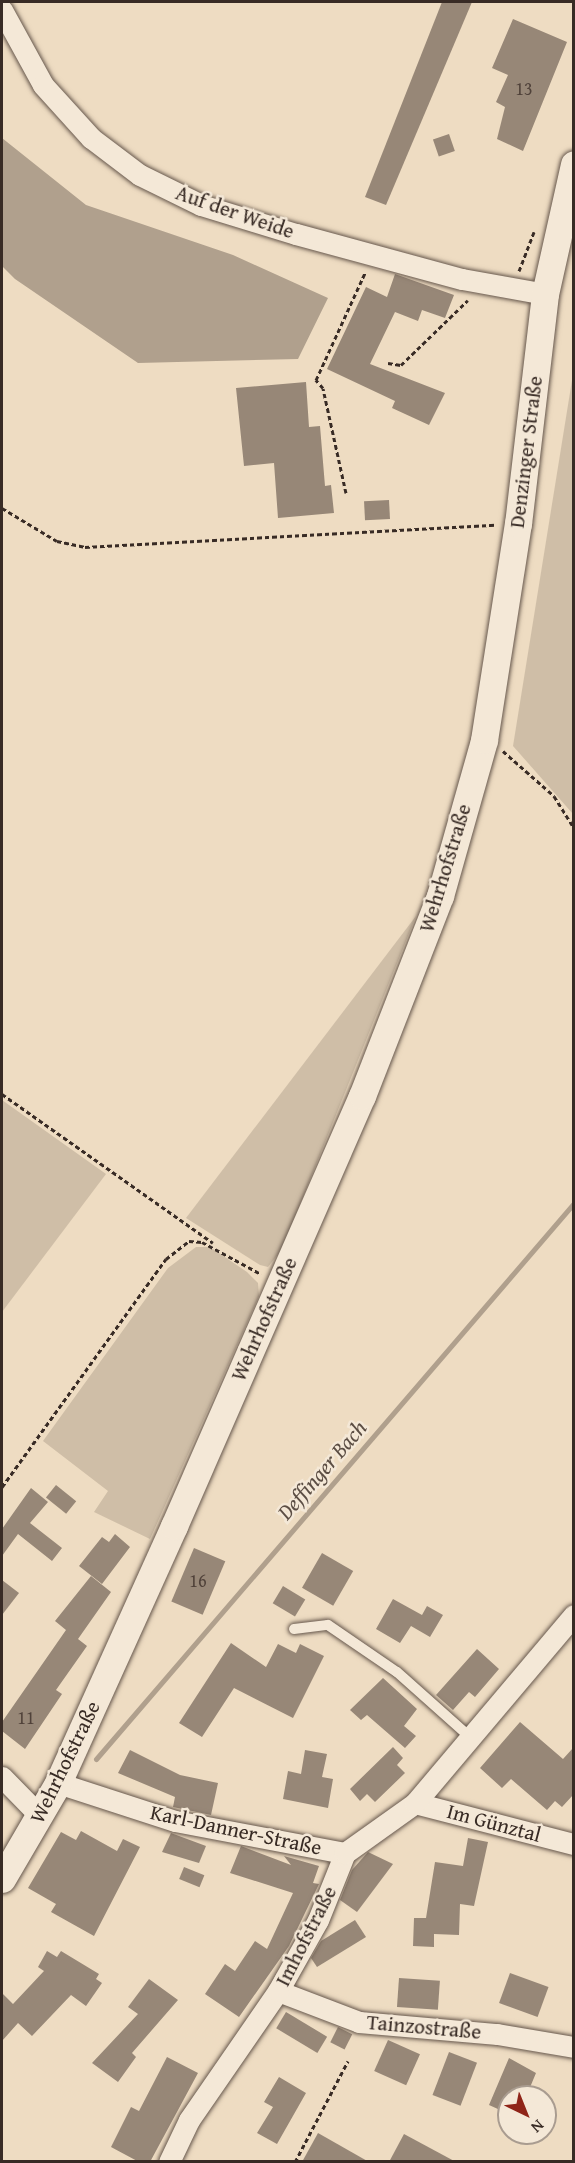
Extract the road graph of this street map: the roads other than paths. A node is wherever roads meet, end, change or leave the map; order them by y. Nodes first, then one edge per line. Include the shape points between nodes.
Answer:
1 (2, 10) edge
2 (573, 164) edge
3 (544, 294) junction
4 (484, 740) joint
5 (573, 1615) edge
6 (294, 1629) dead end
7 (470, 1737) junction
8 (2, 1777) edge
9 (58, 1783) junction
10 (415, 1803) junction
11 (40, 1816) junction
12 (573, 1844) edge
13 (345, 1853) junction
14 (2, 1879) edge
15 (278, 1992) junction
16 (573, 2047) edge
17 (169, 2162) edge

1 - 3 street, Auf der Weide via 43,85 91,138 140,175 201,205 476,282
2 - 3 street, Denzinger Straße
3 - 4 street, Denzinger Straße via 518,524
4 - 9 street, Wehrhofstraße via 440,896 362,1096
5 - 7 street
6 - 7 lane via 327,1625 397,1672
7 - 10 street
8 - 11 street
9 - 11 street, Wehrhofstraße
9 - 13 street, Karl-Danner-Straße via 176,1821
10 - 12 street, Im Günztal
10 - 13 street
11 - 14 street, Wehrhofstraße
13 - 15 street, Imhofstraße via 318,1920
15 - 16 street, Tainzostraße via 359,2022 497,2034
15 - 17 street, Imhofstraße via 189,2120

